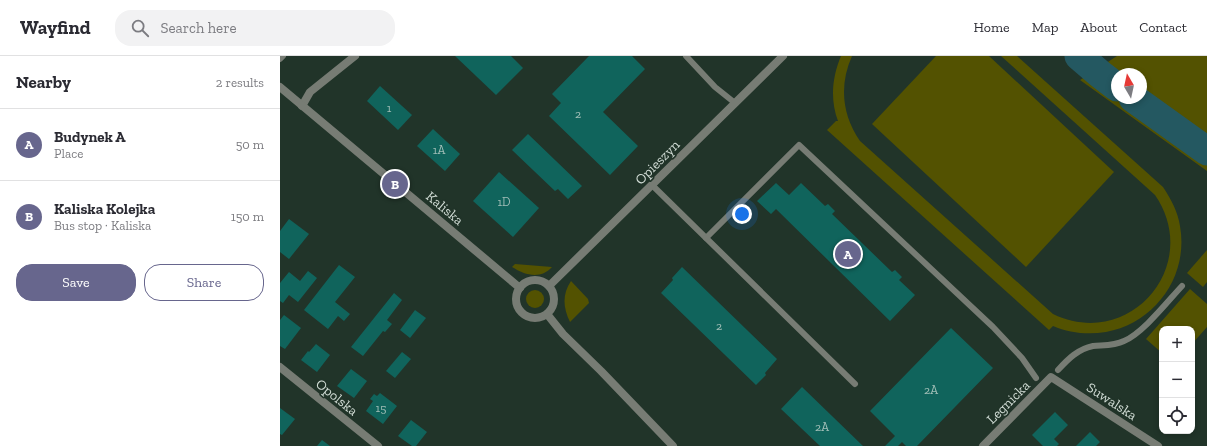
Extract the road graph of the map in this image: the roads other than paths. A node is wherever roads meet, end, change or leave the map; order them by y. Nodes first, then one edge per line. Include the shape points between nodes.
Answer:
1 (283, 56) edge
2 (355, 56) edge
3 (686, 56) edge
4 (782, 56) edge
5 (280, 59) edge
6 (280, 87) edge
7 (735, 103) junction
8 (302, 106) junction
9 (652, 185) junction
10 (706, 238) junction
11 (549, 286) junction
12 (1182, 286) dead end
13 (520, 288) junction
14 (547, 314) junction
15 (280, 367) edge
16 (1058, 370) dead end
17 (1051, 377) joint
18 (1036, 378) dead end
19 (855, 384) dead end
20 (378, 446) edge
21 (673, 446) edge
22 (983, 446) edge
23 (1158, 446) edge

1 - 5 lane
2 - 8 street via 310,92
3 - 7 lane via 715,87
4 - 7 street, Opieszyn
6 - 8 street, Kaliska
7 - 9 street, Opieszyn
8 - 13 street, Kaliska
9 - 10 lane
9 - 11 street, Opieszyn
10 - 18 lane via 799,146 993,327 1022,358
10 - 19 lane
11 - 13 street via 544,282 532,280
11 - 14 street via 554,302
12 - 16 lane via 1137,334 1123,342 1081,350 1072,355
13 - 14 street via 516,302 522,313 532,318
14 - 21 street via 563,334
15 - 20 street, Opolska
17 - 22 street, Legnicka
17 - 23 street, Suwalska

